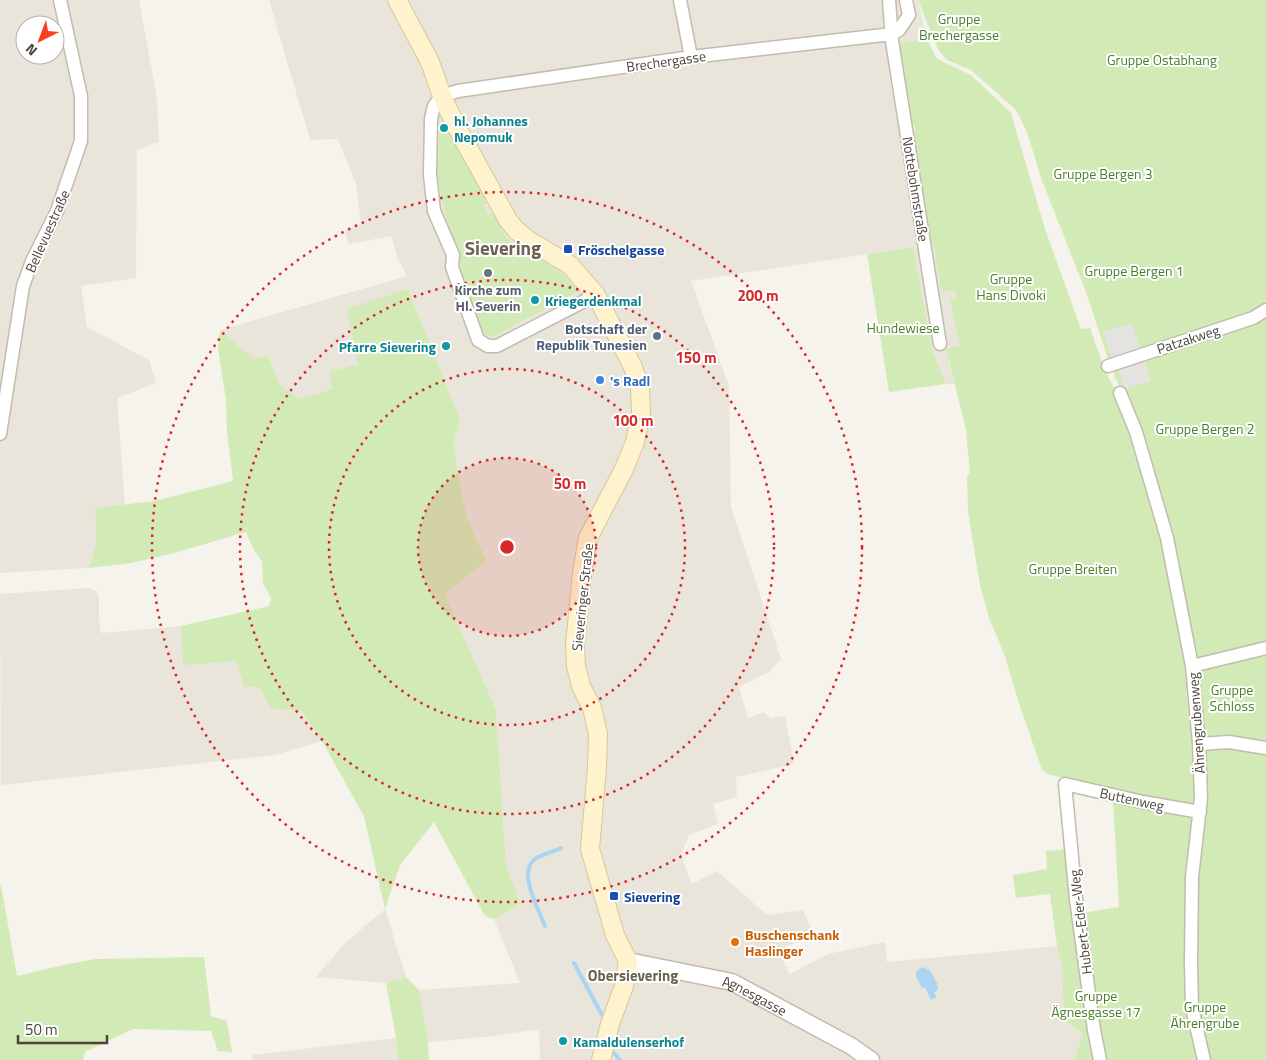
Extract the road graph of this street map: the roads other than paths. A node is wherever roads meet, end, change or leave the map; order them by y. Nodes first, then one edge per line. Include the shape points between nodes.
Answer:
1 (60, 0) edge
2 (397, 0) edge
3 (680, 0) edge
4 (888, 0) edge
5 (906, 0) edge
6 (892, 34) junction
7 (691, 57) junction
8 (442, 96) junction
9 (596, 295) junction
10 (1266, 310) edge
11 (940, 344) dead end
12 (1108, 366) dead end
13 (1120, 393) dead end
14 (0, 434) edge
15 (1266, 648) edge
16 (1192, 666) junction
17 (1199, 744) junction
18 (1266, 748) edge
19 (1065, 784) joint
20 (1200, 812) junction
21 (628, 961) junction
22 (601, 1060) edge
23 (870, 1060) edge
24 (1100, 1060) edge
25 (1204, 1060) edge

1 - 14 street, Bellevuestraße via 81,96 81,141 57,211 23,286
2 - 8 main road, Sieveringer Straße via 430,62
3 - 7 street
4 - 6 street, Nottebohmstraße
5 - 6 street via 909,15 899,30
6 - 7 street, Brechergasse
6 - 11 street, Nottebohmstraße
7 - 8 street, Brechergasse
8 - 9 main road, Sieveringer Straße via 493,195 516,230 570,265
8 - 9 street via 434,106 431,119 430,175 434,211 453,255 452,267 478,340 488,346 497,346
9 - 21 main road, Sieveringer Straße via 640,386 641,412 635,442 588,538 576,645 576,666 598,734 590,849 615,935
10 - 12 street, Patzakweg via 1253,318
13 - 16 street, Ährengrubenweg via 1136,432 1167,538
15 - 16 street
16 - 17 street, Ährengrubenweg
17 - 18 street via 1229,742
17 - 20 street, Ährengrubenweg
19 - 20 street, Buttenweg
19 - 24 street, Hubert-Eder-Weg via 1078,908
20 - 25 street, Ährengrubenweg via 1192,877 1191,954 1192,1008
21 - 22 main road via 624,986
21 - 23 street, Agnesgasse via 732,982 851,1046

